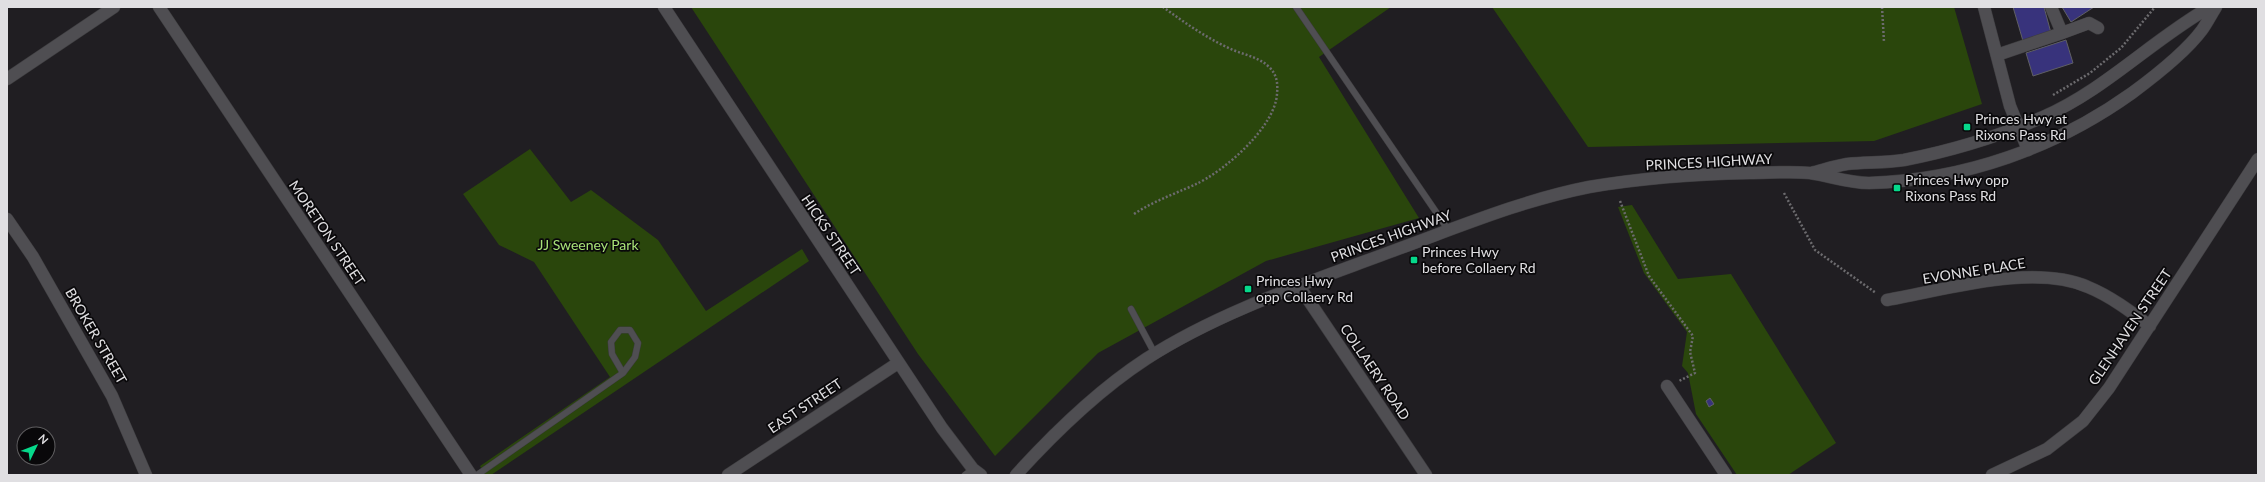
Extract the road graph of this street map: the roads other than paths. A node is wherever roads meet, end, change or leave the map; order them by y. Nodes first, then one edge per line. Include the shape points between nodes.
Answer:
1 (114, 7) edge
2 (159, 7) edge
3 (664, 7) edge
4 (1296, 7) edge
5 (1984, 7) edge
6 (2051, 7) edge
7 (2210, 7) edge
8 (2216, 7) edge
9 (2098, 28) dead end
10 (2062, 33) junction
11 (1997, 55) junction
12 (7, 79) edge
13 (2018, 126) junction
14 (2028, 150) junction
15 (2258, 160) edge
16 (1810, 173) junction
17 (7, 219) edge
18 (1449, 231) junction
19 (1299, 286) junction
20 (1887, 300) road end
21 (1131, 309) dead end
22 (2150, 326) junction
23 (1155, 354) junction
24 (898, 363) junction
25 (623, 373) junction
26 (1667, 386) road end
27 (2008, 472) edge
28 (973, 473) edge
29 (146, 475) edge
30 (471, 475) edge
31 (477, 475) edge
32 (728, 475) edge
33 (1016, 475) edge
34 (1426, 475) edge
35 (1726, 475) edge
36 (1992, 475) edge

1 - 12 street
2 - 30 street, MORETON STREET
3 - 24 street, HICKS STREET
4 - 18 lane
5 - 11 street
6 - 10 street
7 - 13 street, PRINCES HIGHWAY via 2188,20 2098,86 2049,114
8 - 14 street, PRINCES HIGHWAY via 2201,32 2144,84 2104,113 2074,130
9 - 10 street via 2089,23
10 - 11 street
11 - 13 street
13 - 14 street
13 - 16 street, PRINCES HIGHWAY via 1965,144 1904,160 1846,164
14 - 16 street, PRINCES HIGHWAY via 1957,172 1910,180 1844,182
15 - 22 street, GLENHAVEN STREET
16 - 18 street, PRINCES HIGHWAY via 1671,176 1609,184 1531,202
17 - 29 street, BROKER STREET via 33,257 112,396
18 - 19 street, PRINCES HIGHWAY
19 - 23 street, PRINCES HIGHWAY via 1201,328
19 - 34 street, COLLAERY ROAD
20 - 22 street, EVONNE PLACE via 2020,276 2053,278 2087,286 2124,307
21 - 23 lane
22 - 27 street, GLENHAVEN STREET via 2109,388 2083,421 2047,449
23 - 33 street, PRINCES HIGHWAY via 1085,406
24 - 28 street, HICKS STREET
24 - 32 street, EAST STREET
25 - 25 lane via 635,357 638,343 630,330 620,330 611,342 612,354
25 - 31 lane
26 - 35 street
27 - 36 street, GLENHAVEN STREET

